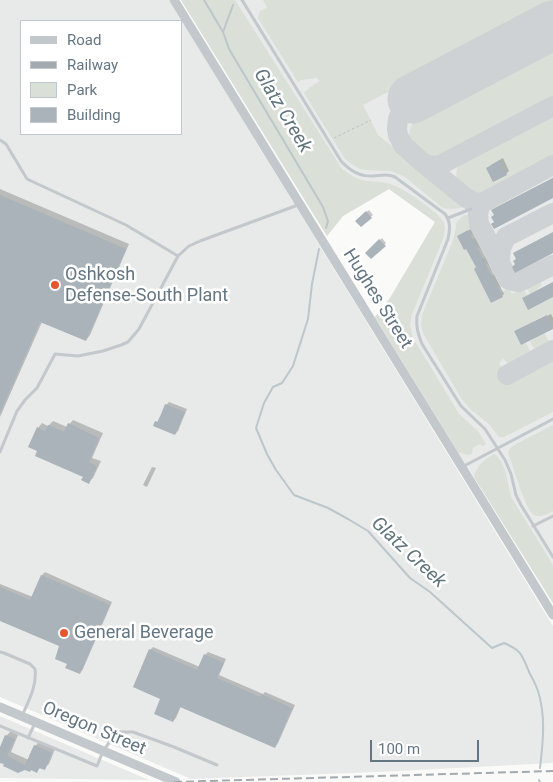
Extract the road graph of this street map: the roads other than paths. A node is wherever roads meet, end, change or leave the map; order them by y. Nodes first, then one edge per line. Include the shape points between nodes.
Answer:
1 (174, 0) edge
2 (242, 0) edge
3 (0, 140) edge
4 (300, 205) junction
5 (471, 209) dead end
6 (448, 218) junction
7 (178, 256) junction
8 (553, 419) edge
9 (498, 448) junction
10 (0, 452) edge
11 (461, 468) junction
12 (553, 516) edge
13 (533, 526) junction
14 (553, 558) edge
15 (553, 615) edge
16 (0, 652) edge
17 (0, 707) edge
18 (22, 716) junction
19 (35, 722) junction
20 (0, 726) edge
21 (28, 738) junction
22 (103, 751) junction
23 (217, 765) dead end
24 (176, 782) edge

1 - 4 street, Hughes Street
2 - 6 lane via 347,167 367,176 395,176
3 - 7 lane via 6,144 27,179 126,225
4 - 7 lane via 200,241
4 - 11 street, Hughes Street
5 - 6 lane
6 - 9 lane via 448,239 417,316 417,334 461,406 485,429
7 - 10 lane via 128,342 78,356 55,354 37,388 17,411
8 - 9 lane
9 - 11 lane
9 - 13 lane via 511,474 518,500
11 - 15 street, Hughes Street
12 - 13 lane
13 - 14 lane
16 - 18 lane via 35,668 34,690
17 - 18 street, Oregon Street
18 - 19 street, Oregon Street
19 - 21 lane
19 - 22 street, Oregon Street
20 - 21 lane
21 - 22 lane via 97,766
22 - 23 lane via 117,732 133,732
22 - 24 street, Oregon Street

